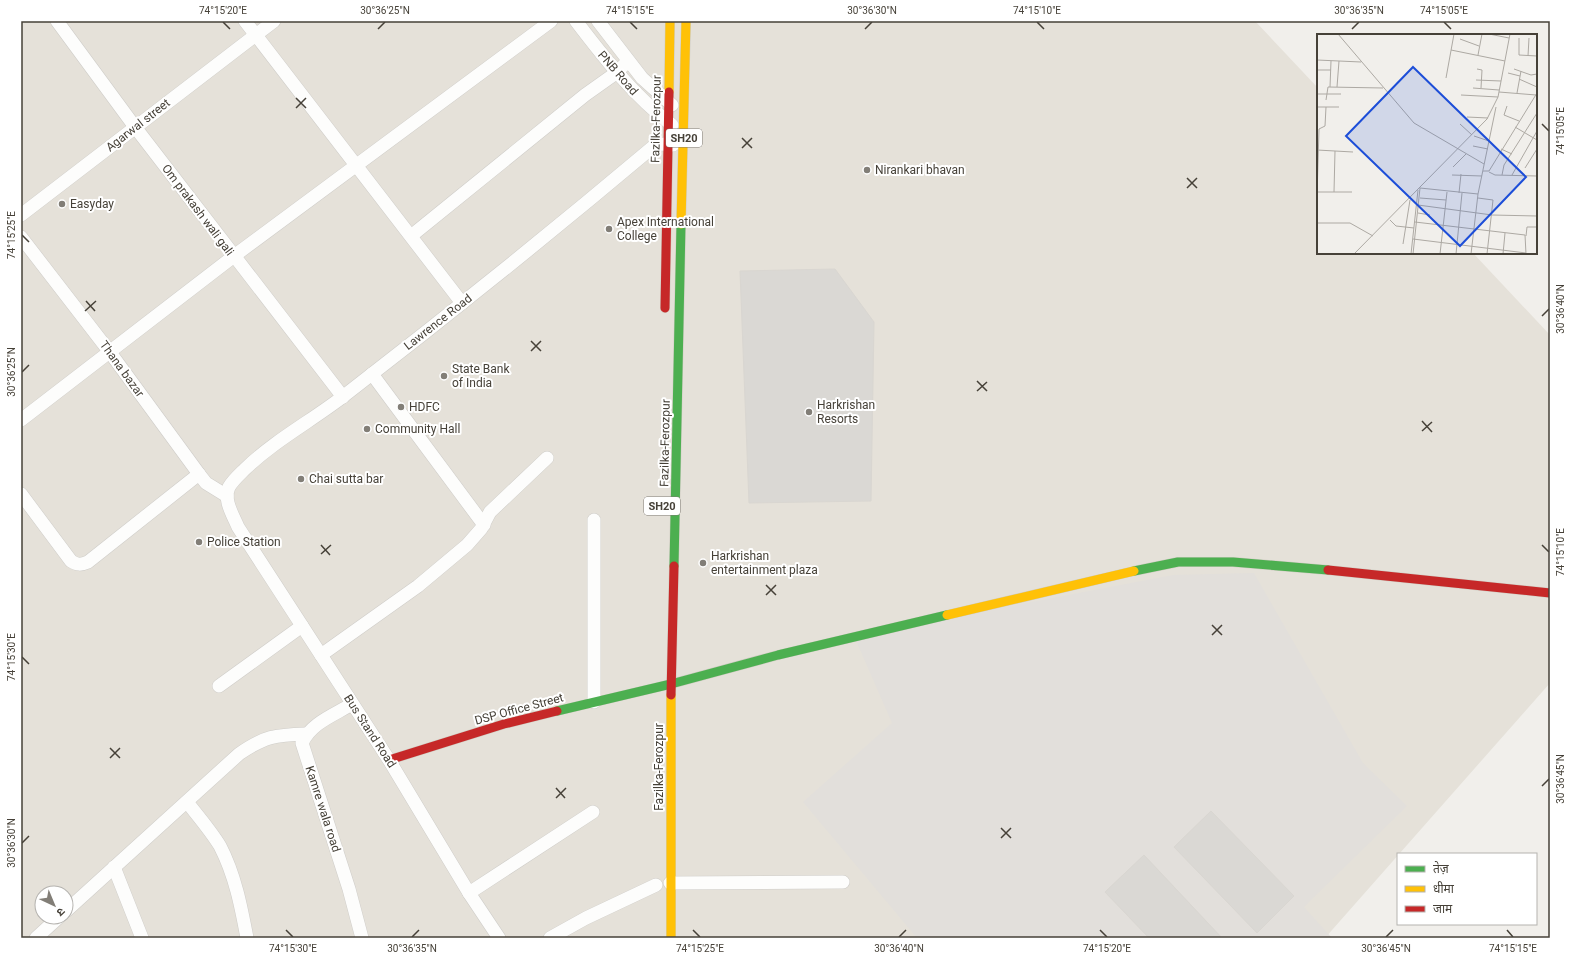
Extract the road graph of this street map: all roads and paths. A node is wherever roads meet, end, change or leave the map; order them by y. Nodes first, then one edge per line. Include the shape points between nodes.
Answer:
1 (57, 21) edge
2 (245, 21) edge
3 (274, 21) edge
4 (551, 21) edge
5 (576, 21) edge
6 (598, 21) edge
7 (670, 21) edge
8 (686, 21) edge
9 (256, 34) junction
10 (628, 61) junction
11 (616, 73) junction
12 (669, 102) junction
13 (685, 115) junction
14 (669, 123) junction
15 (135, 127) junction
16 (684, 140) junction
17 (667, 144) junction
18 (355, 165) junction
19 (21, 215) edge
20 (411, 236) junction
21 (21, 238) edge
22 (234, 256) junction
23 (462, 303) junction
24 (665, 314) dead end
25 (109, 351) junction
26 (372, 374) junction
27 (343, 397) junction
28 (21, 420) edge
29 (547, 458) dead end
30 (198, 474) junction
31 (21, 494) edge
32 (227, 496) junction
33 (594, 520) dead end
34 (484, 525) junction
35 (1550, 593) edge
36 (302, 626) junction
37 (321, 655) junction
38 (671, 684) junction
39 (219, 686) dead end
40 (594, 702) junction
41 (352, 704) junction
42 (306, 734) junction
43 (389, 760) junction
44 (187, 802) junction
45 (593, 812) dead end
46 (114, 867) junction
47 (843, 882) dead end
48 (670, 883) junction
49 (656, 887) dead end
50 (469, 893) junction
51 (74, 904) edge
52 (50, 925) edge
53 (36, 938) edge
54 (142, 938) edge
55 (246, 938) edge
56 (362, 938) edge
57 (499, 938) edge
58 (550, 938) edge
59 (671, 938) edge

1 - 15 street, Om prakash wali gali
2 - 9 street
3 - 9 street, Agarwal street
4 - 18 street
5 - 11 street, PNB Road
6 - 10 street, PNB Road
7 - 12 main road, Fazilka-Ferozpur / SH20
8 - 13 main road, Fazilka-Ferozpur / SH20
9 - 15 street, Agarwal street
9 - 18 street
10 - 11 street
10 - 12 street, PNB Road via 642,78
11 - 14 street, PNB Road
11 - 20 street via 585,95
12 - 13 street, PNB Road
12 - 14 main road, Fazilka-Ferozpur / SH20
13 - 16 main road, Fazilka-Ferozpur / SH20
14 - 16 street, PNB Road
14 - 17 main road, Fazilka-Ferozpur / SH20
15 - 19 street, Agarwal street
15 - 22 street, Om prakash wali gali
16 - 17 street, Lawrence Road
16 - 38 main road, Fazilka-Ferozpur / SH20
17 - 23 street, Lawrence Road via 654,146
17 - 24 main road, Fazilka-Ferozpur / SH20
18 - 20 street
18 - 22 street
20 - 23 street
21 - 25 street, Thana bazar
22 - 25 street
22 - 27 street, Om prakash wali gali
23 - 26 street, Lawrence Road
25 - 28 street
25 - 30 street, Thana bazar
26 - 27 street, Lawrence Road
26 - 34 street
27 - 32 street, Lawrence Road via 254,461 229,487
29 - 34 street via 490,512
30 - 31 street via 88,562 76,565
30 - 32 street, Thana bazar via 206,483
32 - 36 street, Bus Stand Road via 238,527
33 - 40 street
34 - 37 street via 467,545 418,586
35 - 38 main road, DSP Office Street via 1397,576 1233,562 1178,562 778,655
36 - 37 street, Bus Stand Road
36 - 39 street
37 - 41 street, Bus Stand Road
38 - 40 main road, DSP Office Street
38 - 48 main road, Fazilka-Ferozpur / SH20
40 - 43 main road, DSP Office Street via 504,724
41 - 42 street
41 - 43 street, Bus Stand Road
42 - 44 street via 274,735 257,741 239,754
42 - 56 street, Kamre wala road via 302,743 304,751 349,889
43 - 50 street, Bus Stand Road
44 - 46 street
44 - 55 street via 219,845 231,870
45 - 50 street
46 - 51 street
46 - 54 street
47 - 48 street
48 - 59 main road, Fazilka-Ferozpur / SH20
49 - 58 street via 586,918
50 - 57 street, Bus Stand Road
52 - 53 street

